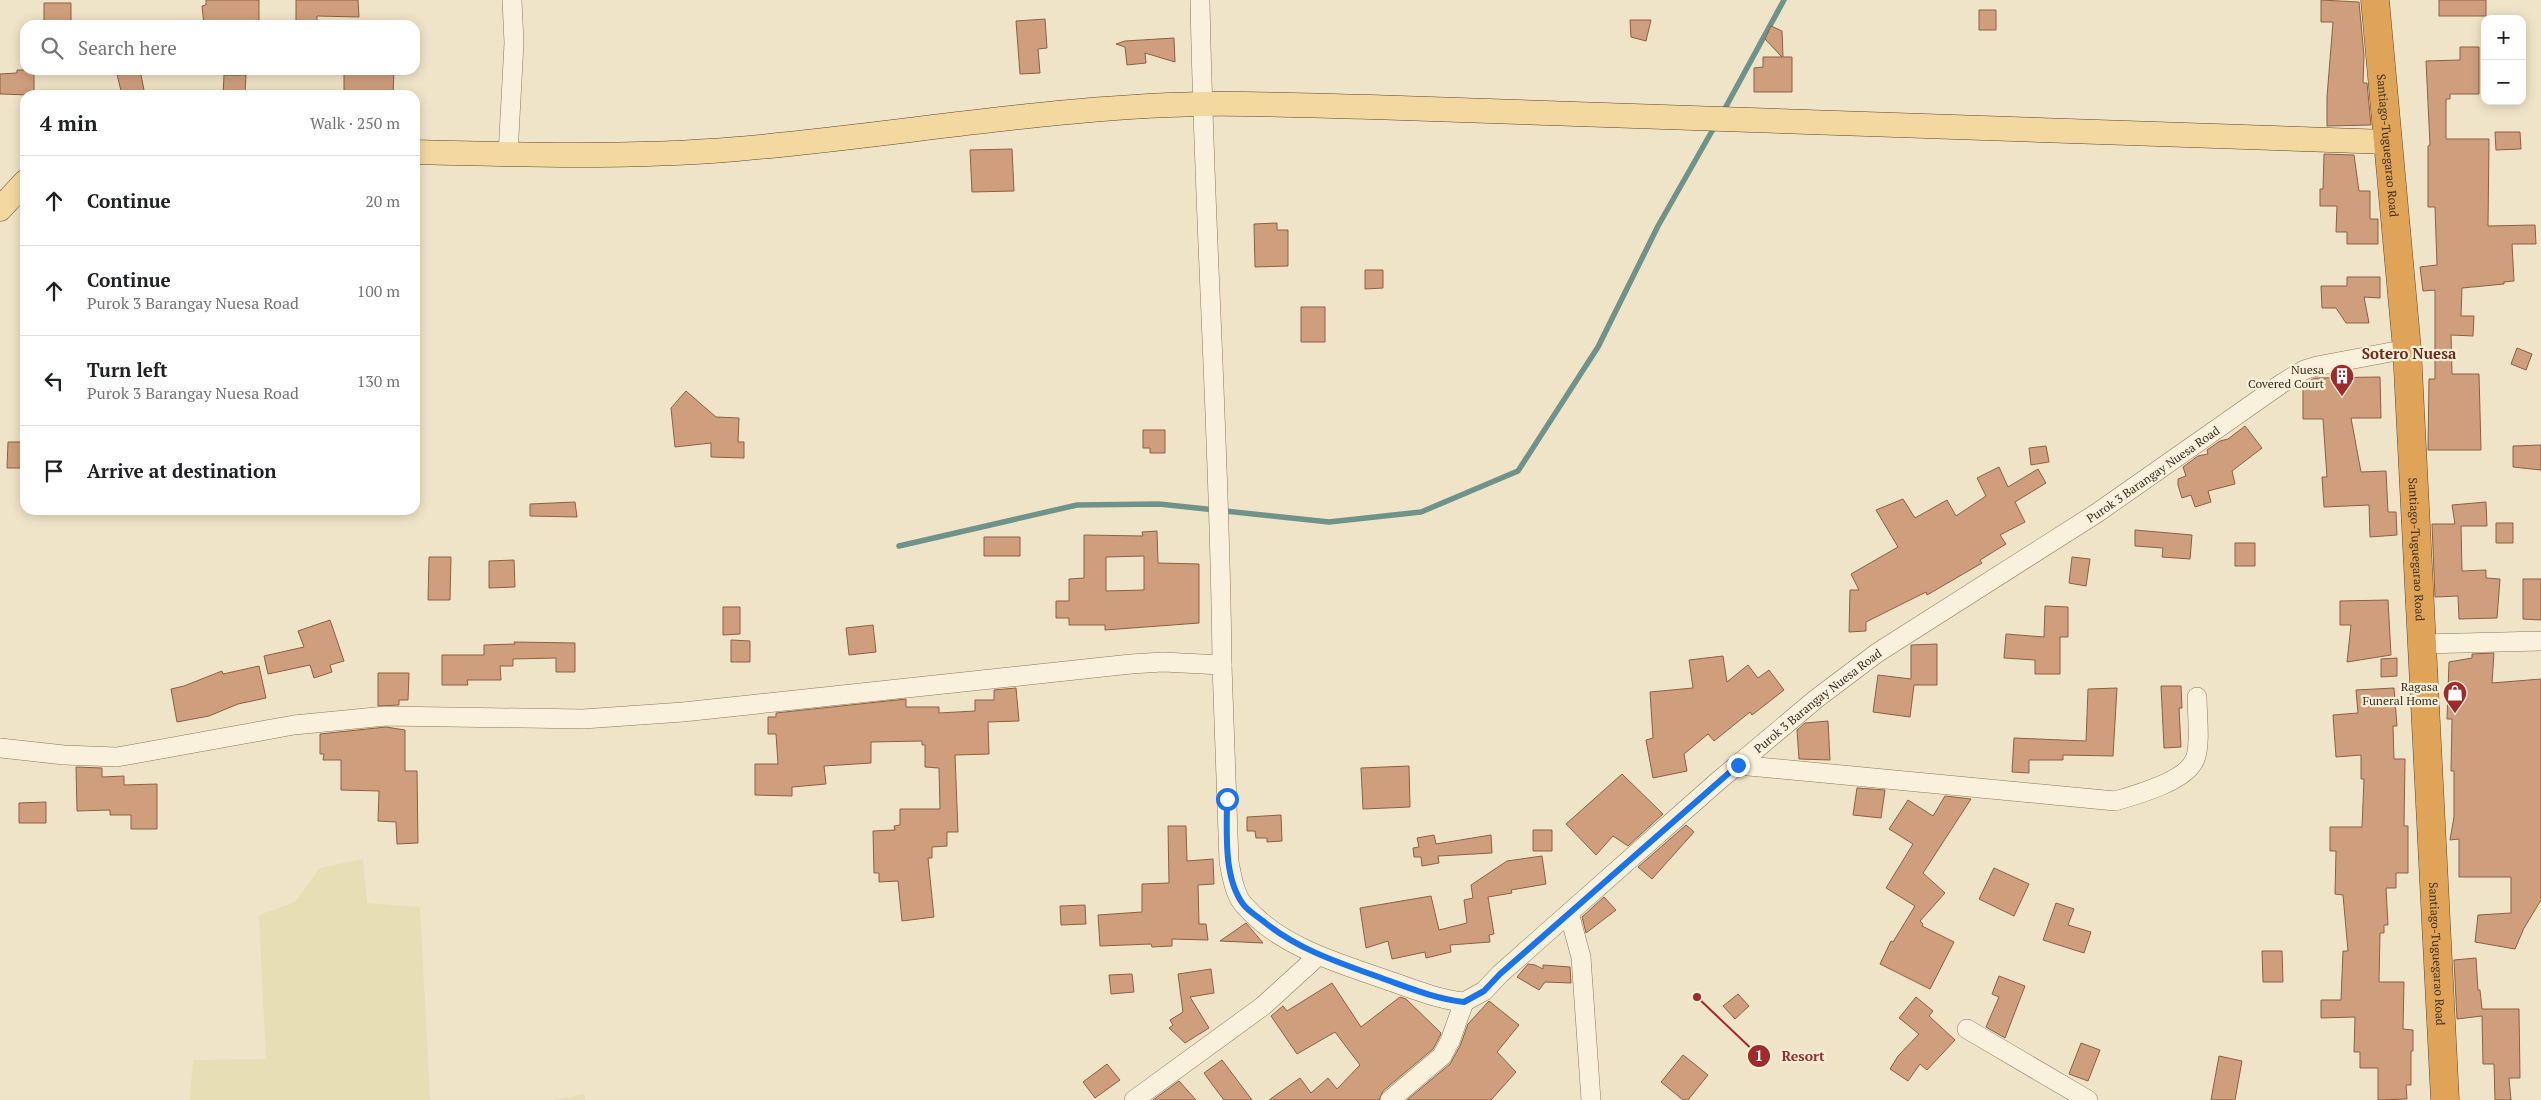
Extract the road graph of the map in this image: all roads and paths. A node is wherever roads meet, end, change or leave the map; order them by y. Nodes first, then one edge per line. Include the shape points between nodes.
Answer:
1 (512, 0) edge
2 (1200, 0) edge
3 (2376, 0) edge
4 (1202, 104) junction
5 (2388, 142) junction
6 (420, 152) edge
7 (508, 155) junction
8 (20, 188) edge
9 (0, 210) edge
10 (2408, 349) junction
11 (2541, 641) edge
12 (2422, 644) junction
13 (1222, 665) junction
14 (2197, 697) dead end
15 (0, 748) edge
16 (1738, 765) junction
17 (1569, 913) junction
18 (1318, 956) junction
19 (1464, 1002) junction
20 (1967, 1029) dead end
21 (1134, 1100) edge
22 (1390, 1100) edge
23 (1591, 1100) edge
24 (2088, 1100) edge
25 (2445, 1100) edge

1 - 7 street via 514,43
2 - 4 street
3 - 5 highway, Santiago-Tuguegarao Road
4 - 5 main road
4 - 7 main road via 1073,112 736,149
4 - 13 street via 1221,532
5 - 10 highway, Santiago-Tuguegarao Road
6 - 7 main road
8 - 9 main road
10 - 12 highway, Santiago-Tuguegarao Road
10 - 16 street, Purok 3 Barangay Nuesa Road via 2317,366 2288,380 2097,513 1877,653
11 - 12 street
12 - 25 highway, Santiago-Tuguegarao Road
13 - 15 street via 1131,664 692,711 583,719 386,716 294,725 117,757
13 - 18 street via 1229,862 1234,883 1244,904 1272,928
14 - 16 street via 2196,759 2188,769 2168,782 2115,801
16 - 17 street, Purok 3 Barangay Nuesa Road
17 - 19 street, Purok 3 Barangay Nuesa Road via 1484,991
17 - 23 street via 1581,956
18 - 19 street via 1428,995
18 - 21 street via 1264,1006
19 - 22 street via 1442,1056
20 - 24 street

